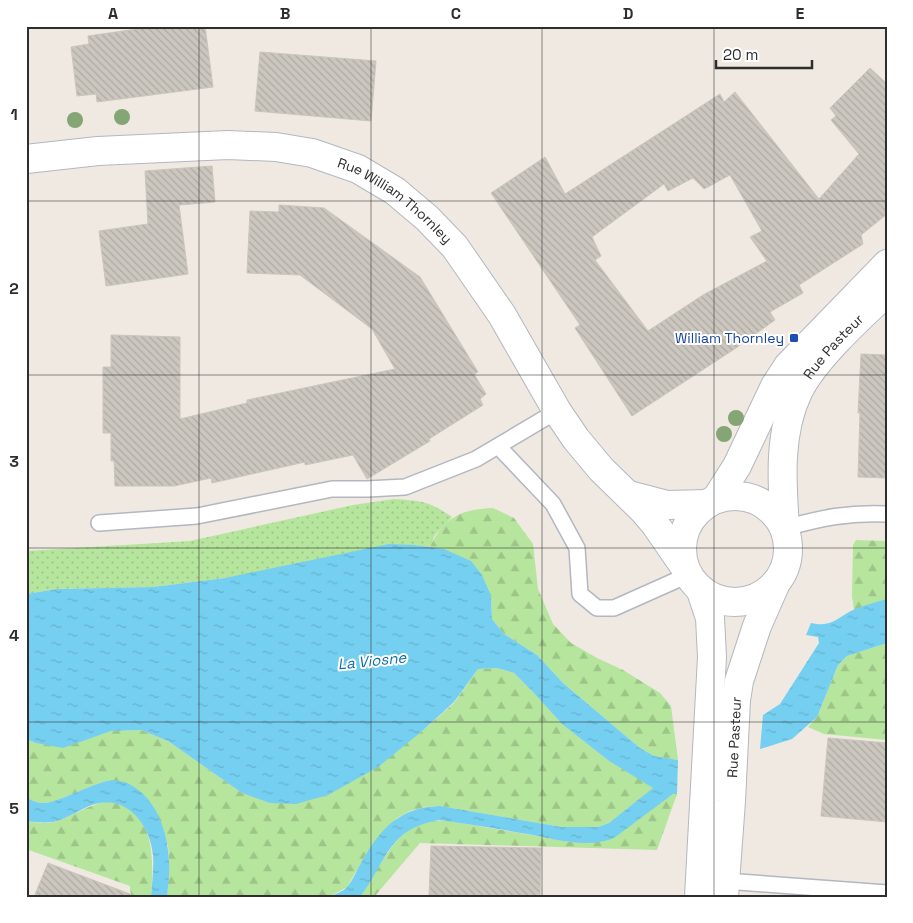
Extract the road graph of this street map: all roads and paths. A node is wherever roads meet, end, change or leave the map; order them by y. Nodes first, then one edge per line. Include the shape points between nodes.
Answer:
1 (26, 159) edge
2 (887, 264) edge
3 (887, 292) edge
4 (557, 411) junction
5 (498, 446) junction
6 (630, 495) junction
7 (712, 501) junction
8 (887, 514) edge
9 (99, 523) dead end
10 (785, 528) junction
11 (691, 577) junction
12 (776, 585) junction
13 (723, 700) junction
14 (725, 889) edge
15 (887, 894) edge
16 (700, 897) edge

1 - 4 street, Rue William Thornley via 98,151 228,145 276,147 312,153 358,170 395,191 455,247 502,315
2 - 7 street, Rue Pasteur via 788,366 736,466
3 - 10 street, Rue Pasteur via 812,370 798,392 789,418 782,460
4 - 5 lane
4 - 6 street, Rue William Thornley via 601,469
5 - 9 lane via 405,487 332,488 197,516
5 - 11 lane via 553,504 577,548 580,594 597,608 614,608
6 - 7 street, Rue William Thornley via 667,504
6 - 11 street, Rue William Thornley via 655,524
7 - 10 street via 736,496 756,500 773,511
7 - 11 street via 692,517 683,536 682,556
8 - 10 lane via 831,516
10 - 12 street via 789,558
11 - 12 street via 720,600 739,602 759,597
11 - 13 street, Rue Pasteur via 710,618
12 - 13 street, Rue Pasteur via 757,626 739,681
13 - 14 street, Rue Pasteur via 731,801
13 - 16 street, Rue Pasteur via 704,801
14 - 15 lane

